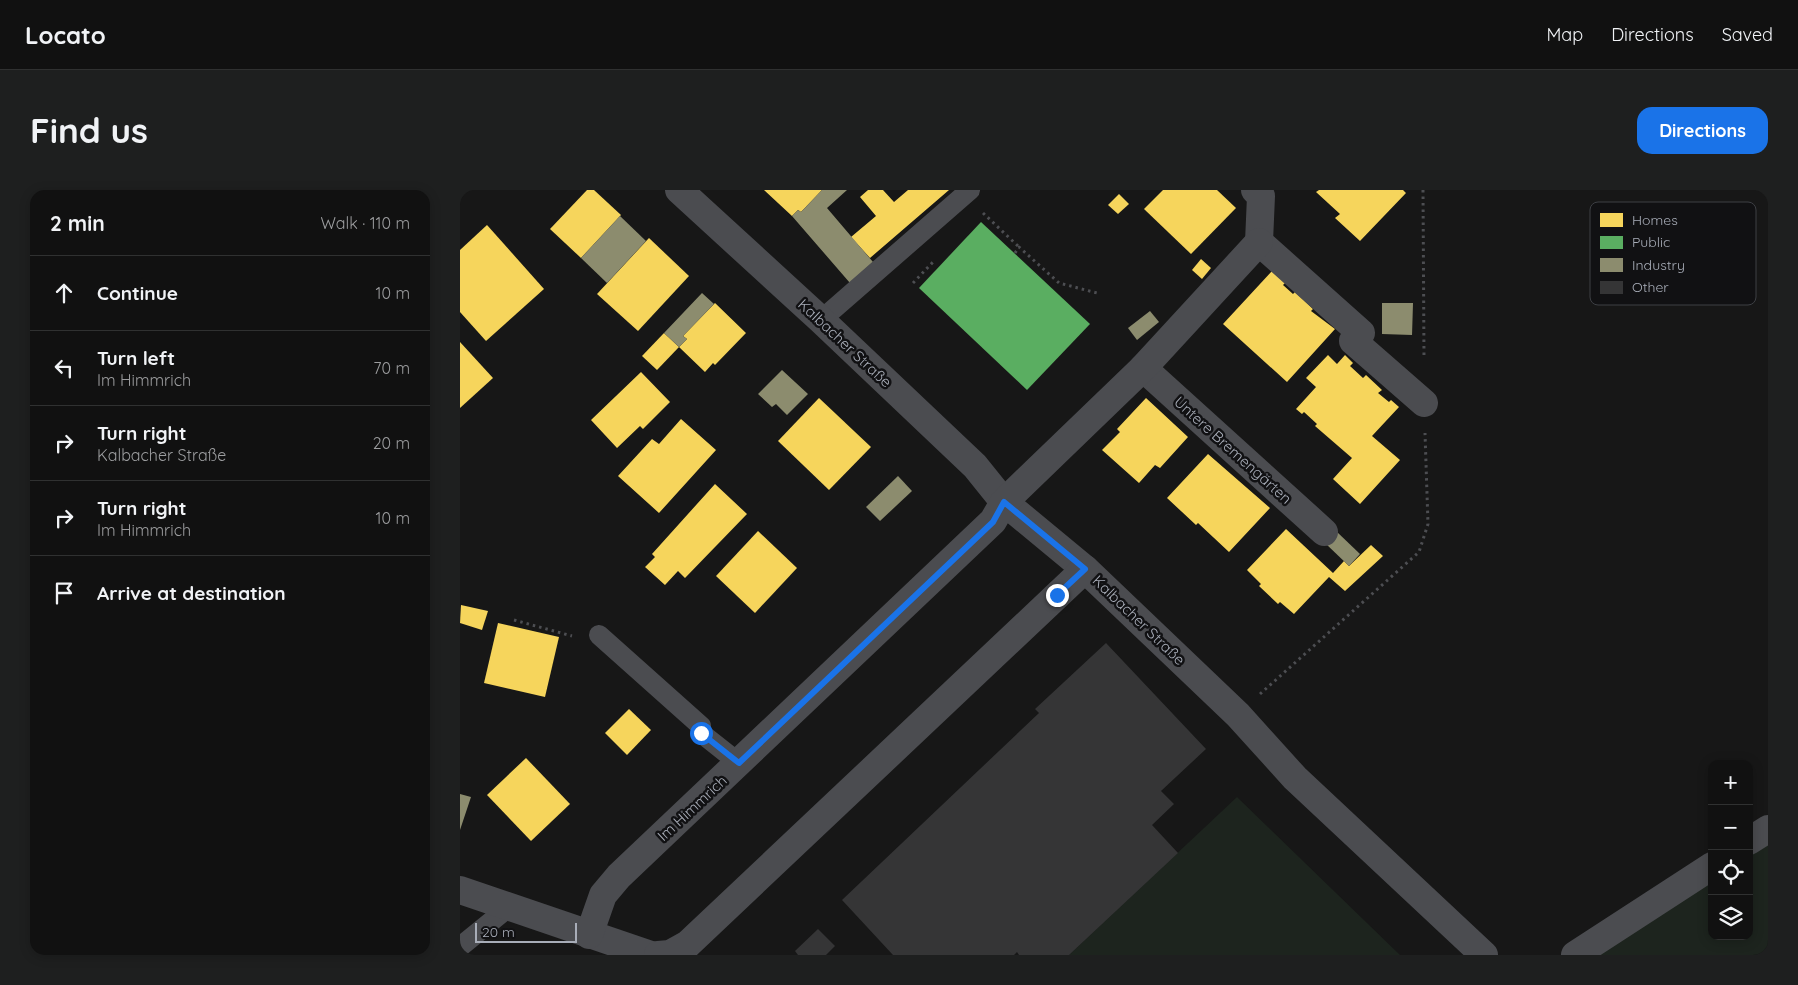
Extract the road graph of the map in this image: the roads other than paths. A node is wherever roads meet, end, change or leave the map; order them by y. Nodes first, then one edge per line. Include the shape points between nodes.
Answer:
1 (679, 190) edge
2 (970, 190) edge
3 (1255, 190) edge
4 (1259, 242) junction
5 (821, 320) junction
6 (1142, 368) junction
7 (1424, 403) road end
8 (1004, 502) junction
9 (1324, 532) dead end
10 (1085, 569) junction
11 (599, 635) road end
12 (739, 763) junction
13 (1768, 829) edge
14 (1753, 838) edge
15 (1708, 869) edge
16 (460, 890) edge
17 (508, 907) junction
18 (589, 935) junction
19 (460, 947) edge
20 (650, 955) edge
21 (658, 955) edge
22 (1484, 955) edge
23 (1575, 955) edge

1 - 5 street, Kalbacher Straße
2 - 5 lane
3 - 4 street via 1261,196
4 - 6 street
4 - 7 street via 1361,333 1353,341
5 - 8 street, Kalbacher Straße via 975,466
6 - 8 street
6 - 9 street, Untere Bremengärten
8 - 10 street, Kalbacher Straße
8 - 12 street, Im Himmrich via 993,522
10 - 21 street via 688,944 670,954
10 - 22 street, Kalbacher Straße via 1238,715 1295,778
11 - 12 lane via 701,726 701,733
12 - 18 street, Im Himmrich via 619,876 603,895
13 - 14 street
15 - 23 street
16 - 17 street
17 - 18 street
17 - 19 lane
18 - 20 street

